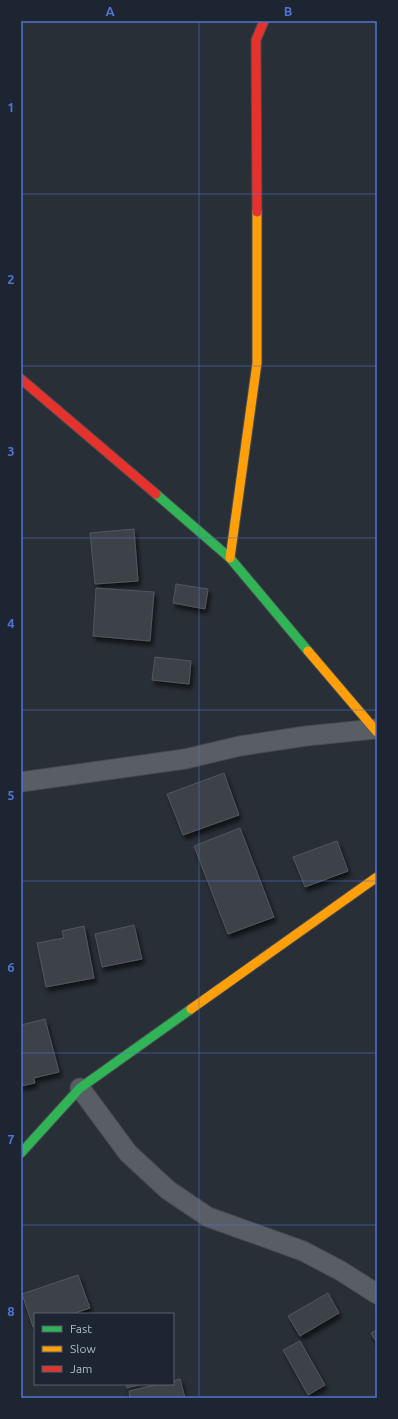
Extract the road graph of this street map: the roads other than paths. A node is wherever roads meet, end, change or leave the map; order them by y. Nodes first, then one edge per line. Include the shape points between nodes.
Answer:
1 (264, 21) edge
2 (21, 379) edge
3 (230, 558) junction
4 (376, 730) edge
5 (21, 782) edge
6 (377, 877) edge
7 (80, 1088) junction
8 (21, 1153) edge
9 (377, 1294) edge

1 - 3 street via 256,40 257,363
2 - 3 street
3 - 4 street
4 - 5 street via 240,746 185,759
6 - 7 street
7 - 8 street
7 - 9 street via 128,1153 168,1190 208,1216 303,1252 341,1271

